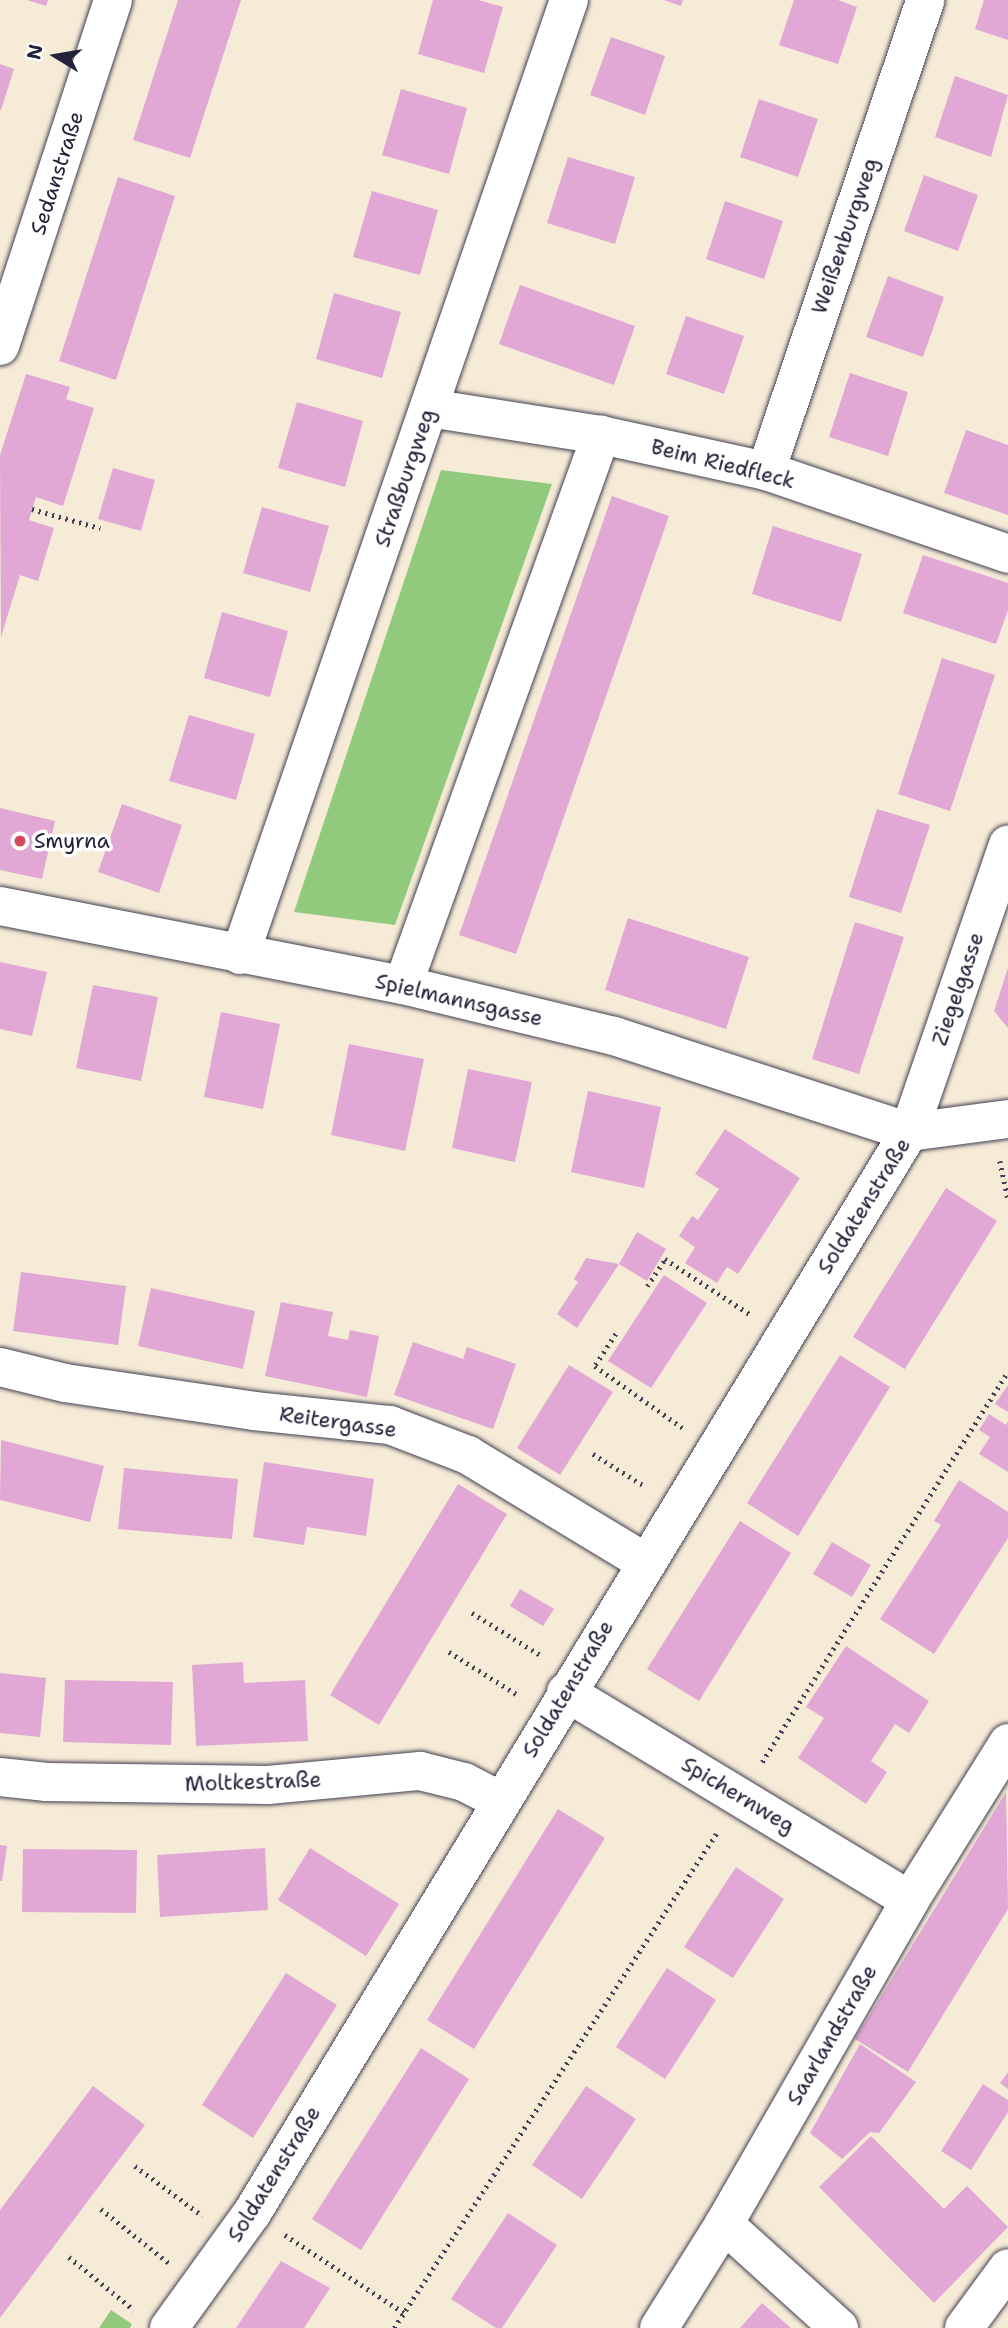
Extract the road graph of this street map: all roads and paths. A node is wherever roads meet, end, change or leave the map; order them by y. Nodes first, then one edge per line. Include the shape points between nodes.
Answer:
1 (113, 0) edge
2 (569, 0) edge
3 (925, 0) edge
4 (0, 346) edge
5 (429, 408) junction
6 (601, 435) junction
7 (766, 471) junction
8 (32, 509) dead end
9 (100, 528) dead end
10 (1008, 554) edge
11 (1008, 845) edge
12 (0, 906) edge
13 (240, 955) junction
14 (403, 985) junction
15 (1008, 1119) edge
16 (909, 1132) junction
17 (647, 1286) dead end
18 (616, 1334) dead end
19 (784, 1336) junction
20 (0, 1367) edge
21 (1008, 1372) edge
22 (715, 1451) junction
23 (593, 1454) dead end
24 (680, 1508) junction
25 (646, 1563) junction
26 (472, 1613) dead end
27 (449, 1652) dead end
28 (564, 1695) junction
29 (1008, 1743) edge
30 (0, 1777) edge
31 (740, 1796) junction
32 (501, 1801) junction
33 (910, 1900) junction
34 (135, 2166) dead end
35 (101, 2209) dead end
36 (724, 2224) junction
37 (243, 2226) junction
38 (69, 2257) dead end
39 (1008, 2268) edge
40 (200, 2287) junction
41 (404, 2313) junction
42 (153, 2320) edge
43 (394, 2328) edge
44 (659, 2328) edge
45 (839, 2328) edge
46 (964, 2328) edge

1 - 4 street, Sedanstraße
2 - 5 street, Straßburgweg
3 - 7 street, Weißenburgweg
5 - 6 street, Beim Riedfleck
5 - 13 street, Straßburgweg
6 - 7 street, Beim Riedfleck
6 - 14 street
7 - 10 street, Beim Riedfleck
8 - 9 path
11 - 16 street, Ziegelgasse
12 - 13 street, Spielmannsgasse
13 - 14 street, Spielmannsgasse
14 - 16 street, Spielmannsgasse via 614,1036
15 - 16 street, Soldatenstraße
16 - 19 street, Soldatenstraße
17 - 19 path via 665,1259
18 - 22 path via 595,1366
19 - 22 street, Soldatenstraße
20 - 25 street, Reitergasse via 146,1395 390,1425 468,1455
21 - 31 path
22 - 24 street, Soldatenstraße
23 - 24 path
24 - 25 street, Soldatenstraße
25 - 28 street, Soldatenstraße
26 - 28 path
27 - 28 path
28 - 31 street, Spichernweg
28 - 32 street, Soldatenstraße
29 - 33 street, Saarlandstraße
30 - 32 street, Moltkestraße via 47,1782 268,1785 420,1772 464,1782
31 - 33 street, Spichernweg
31 - 41 path
32 - 37 street, Soldatenstraße
33 - 36 street, Saarlandstraße
34 - 37 path
35 - 40 path
36 - 44 street, Saarlandstraße
36 - 45 street
37 - 40 street, Soldatenstraße
37 - 41 path
38 - 42 path
39 - 46 street
40 - 42 street, Soldatenstraße
41 - 43 path

